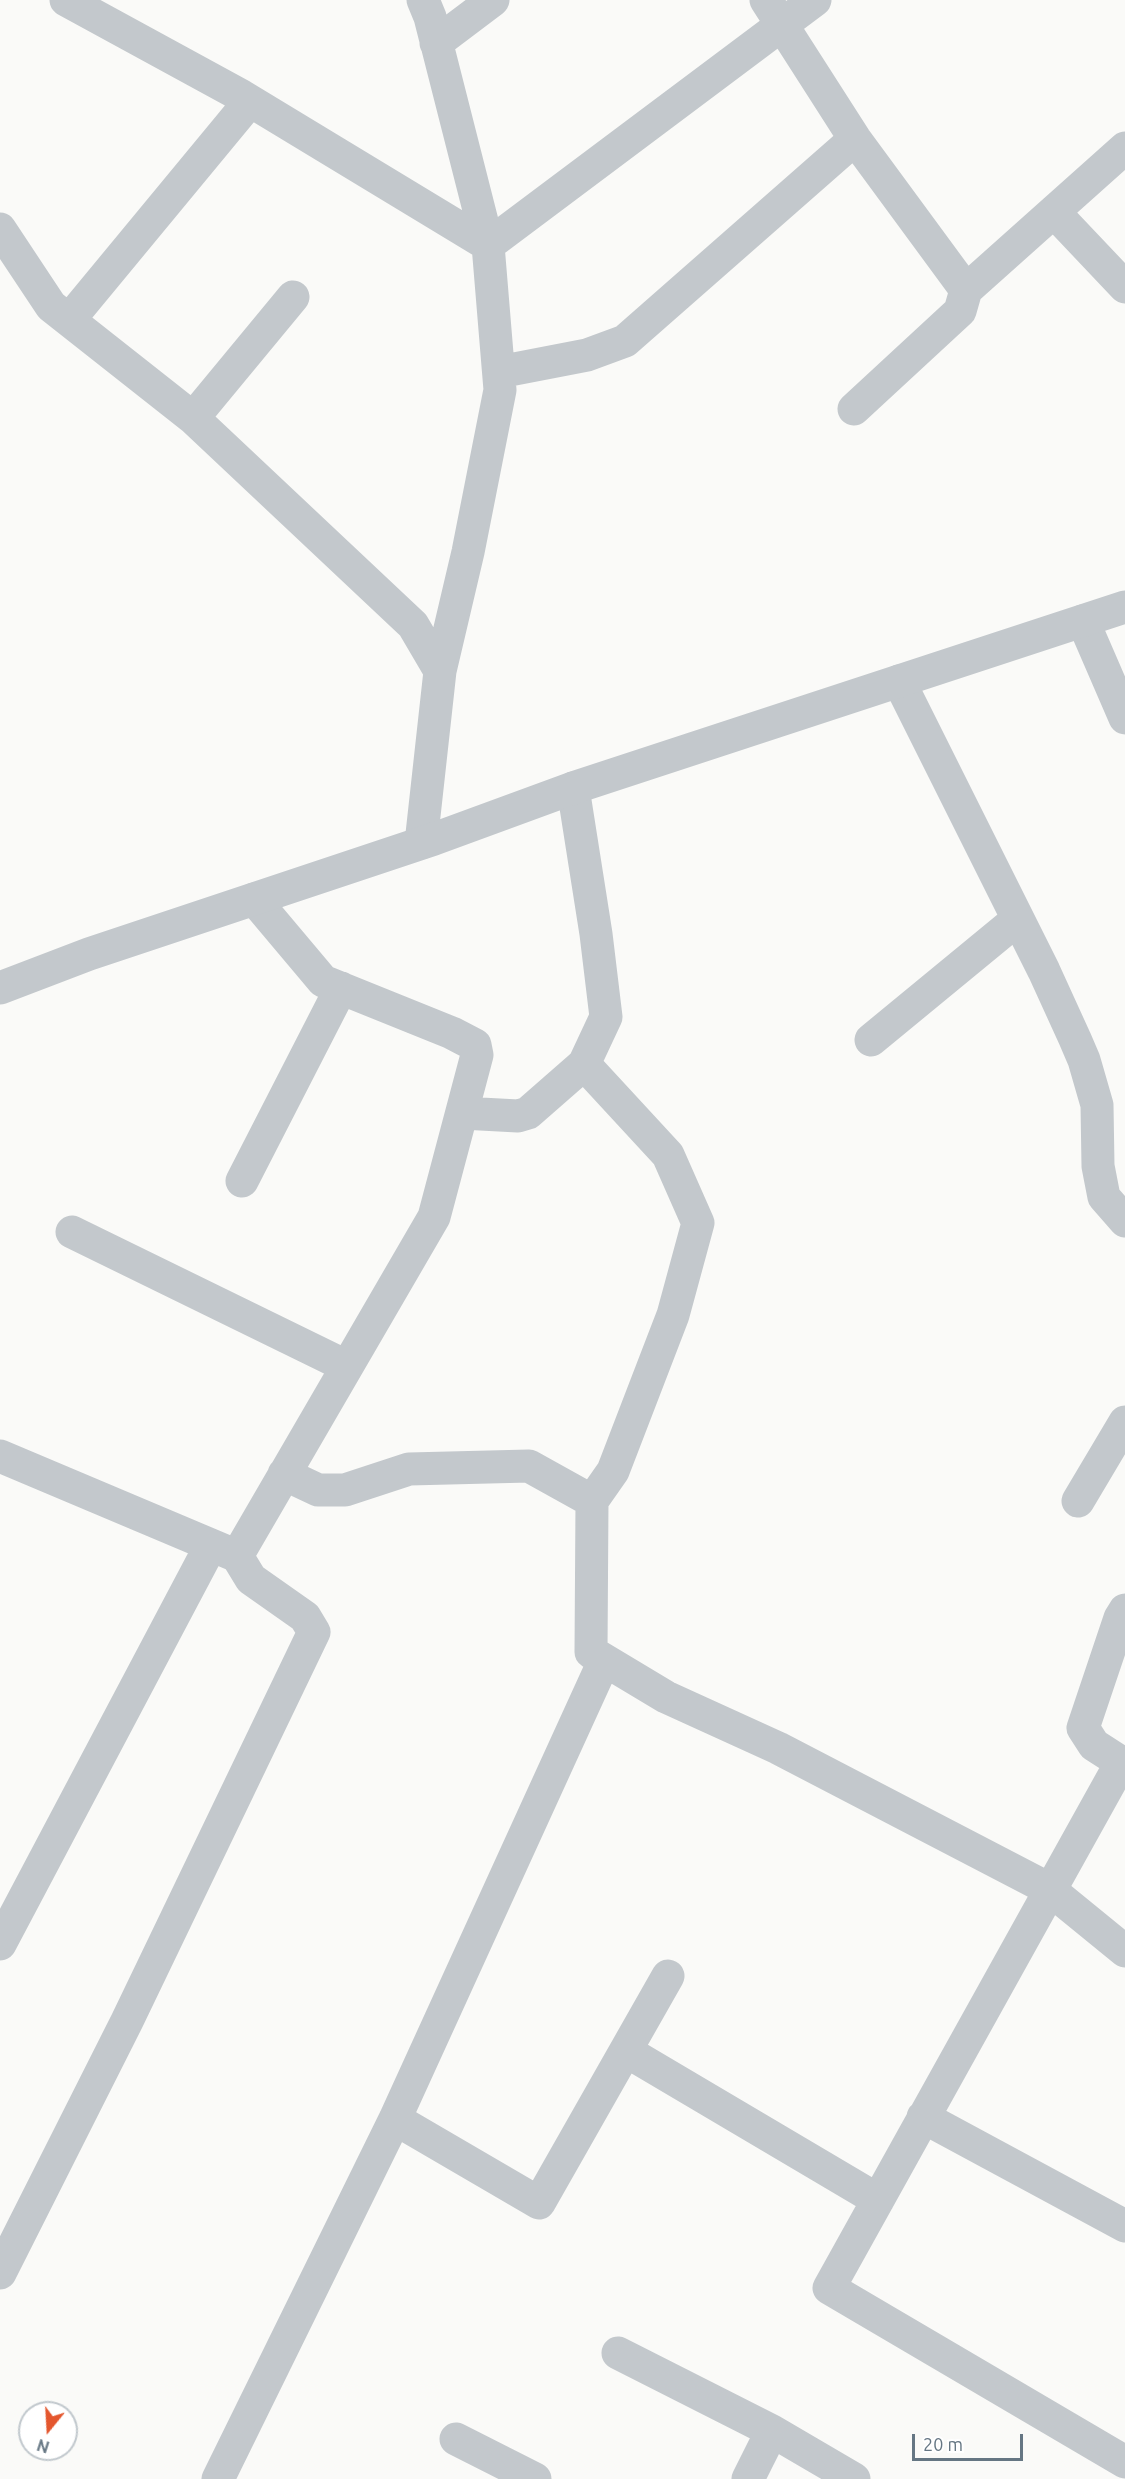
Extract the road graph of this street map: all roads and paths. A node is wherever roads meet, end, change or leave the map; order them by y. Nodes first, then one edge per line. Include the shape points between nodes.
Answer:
1 (66, 0) edge
2 (423, 0) edge
3 (493, 0) edge
4 (815, 0) edge
5 (774, 13) edge
6 (436, 43) junction
7 (250, 101) junction
8 (855, 139) junction
9 (1125, 148) edge
10 (1054, 212) junction
11 (0, 229) edge
12 (488, 245) junction
13 (1125, 287) edge
14 (966, 290) junction
15 (293, 297) dead end
16 (69, 320) junction
17 (499, 372) junction
18 (854, 409) dead end
19 (193, 418) junction
20 (1125, 607) edge
21 (1083, 621) junction
22 (440, 671) junction
23 (899, 681) junction
24 (1125, 718) edge
25 (573, 788) junction
26 (422, 843) junction
27 (254, 899) junction
28 (1018, 919) junction
29 (0, 988) edge
30 (340, 988) junction
31 (871, 1040) dead end
32 (584, 1064) junction
33 (462, 1113) junction
34 (242, 1180) dead end
35 (1125, 1221) edge
36 (72, 1232) dead end
37 (346, 1366) junction
38 (1125, 1422) edge
39 (0, 1456) edge
40 (284, 1474) junction
41 (592, 1501) junction
42 (1078, 1501) dead end
43 (224, 1551) junction
44 (1125, 1610) edge
45 (604, 1661) junction
46 (1049, 1889) junction
47 (0, 1944) edge
48 (1125, 1951) edge
49 (668, 1976) dead end
50 (626, 2052) junction
51 (923, 2117) junction
52 (395, 2119) junction
53 (878, 2200) junction
54 (1125, 2226) edge
55 (0, 2273) edge
56 (618, 2353) dead end
57 (772, 2431) junction
58 (456, 2439) dead end
59 (1110, 2465) edge
60 (218, 2479) edge
61 (535, 2479) edge
62 (748, 2479) edge
63 (854, 2479) edge

1 - 7 street
2 - 6 street
3 - 6 street
4 - 5 street
5 - 8 street
5 - 12 street
6 - 12 street
7 - 12 street
7 - 16 street
8 - 14 street
8 - 17 street via 625,341 587,355
9 - 10 street
10 - 13 street
10 - 14 street
11 - 16 street via 51,306
12 - 17 street
14 - 18 street via 960,311
15 - 19 street
16 - 19 street
17 - 22 street via 498,401
19 - 22 street via 413,625
20 - 21 street
21 - 23 street
21 - 24 street
22 - 26 street
23 - 25 street
23 - 28 street
25 - 26 street
25 - 32 street via 606,1017
26 - 27 street
27 - 29 street
27 - 30 street via 323,981
28 - 31 street
28 - 35 street via 1084,1060 1096,1105 1098,1166 1104,1197
30 - 33 street via 476,1045
30 - 34 street
32 - 33 street via 528,1113
32 - 41 street via 668,1155 698,1223 673,1315 613,1471
33 - 37 street via 434,1217
36 - 37 street
37 - 40 street
38 - 42 street
39 - 43 street
40 - 41 street via 318,1490 345,1490 409,1468 529,1466
40 - 43 street
41 - 45 street via 591,1652
43 - 47 street
43 - 55 street via 251,1580 305,1617 314,1632 127,2021
44 - 46 street via 1083,1728 1094,1745 1119,1761 1117,1770
45 - 46 street via 666,1697 778,1748
45 - 52 street
46 - 48 street
46 - 51 street
49 - 50 street
50 - 52 street via 539,2203
50 - 53 street
51 - 53 street
51 - 54 street
52 - 60 street
53 - 59 street via 829,2288
56 - 57 street
57 - 62 street
57 - 63 street
58 - 61 street

